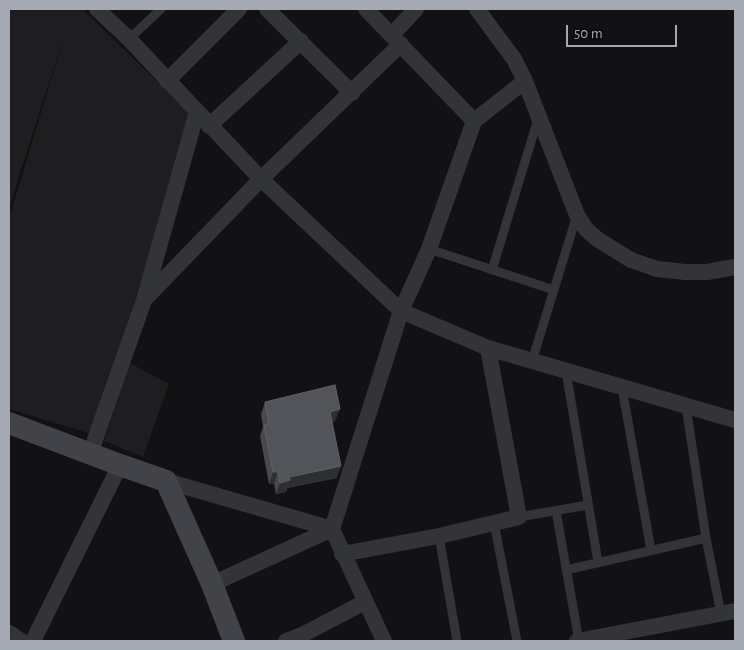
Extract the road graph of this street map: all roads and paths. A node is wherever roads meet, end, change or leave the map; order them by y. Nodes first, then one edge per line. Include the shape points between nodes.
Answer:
1 (97, 9) edge
2 (161, 9) edge
3 (239, 9) edge
4 (267, 9) edge
5 (366, 9) edge
6 (416, 9) edge
7 (477, 9) edge
8 (128, 39) junction
9 (396, 40) junction
10 (301, 41) junction
11 (167, 81) junction
12 (525, 81) junction
13 (352, 93) junction
14 (197, 112) junction
15 (539, 116) junction
16 (474, 121) junction
17 (209, 126) junction
18 (261, 179) junction
19 (577, 215) junction
20 (429, 248) junction
21 (735, 267) edge
22 (492, 270) junction
23 (554, 290) junction
24 (144, 300) junction
25 (401, 311) junction
26 (488, 348) junction
27 (532, 361) junction
28 (566, 371) junction
29 (622, 388) junction
30 (686, 406) junction
31 (735, 420) edge
32 (9, 422) edge
33 (90, 454) junction
34 (120, 466) junction
35 (166, 481) junction
36 (588, 505) junction
37 (556, 510) junction
38 (519, 517) junction
39 (494, 523) junction
40 (332, 529) junction
41 (439, 536) junction
42 (706, 538) junction
43 (651, 550) junction
44 (342, 554) junction
45 (598, 562) junction
46 (566, 570) junction
47 (212, 584) junction
48 (365, 602) junction
49 (728, 613) edge
50 (9, 633) edge
51 (304, 638) edge
52 (21, 641) edge
53 (33, 641) edge
54 (234, 641) edge
55 (286, 641) edge
56 (384, 641) edge
57 (457, 641) edge
58 (517, 641) edge
59 (578, 641) edge

1 - 8 street
2 - 8 lane
3 - 11 street
4 - 10 street
5 - 9 street
6 - 9 street
7 - 12 street via 514,59
8 - 11 street
9 - 13 street
9 - 16 street
10 - 13 street
10 - 17 street
11 - 14 street
12 - 15 street
12 - 16 street
13 - 18 street
14 - 17 street
14 - 24 street
15 - 19 street
15 - 22 lane
16 - 20 street
17 - 18 street
18 - 24 street
18 - 25 street
19 - 21 street via 596,239 640,263 685,272
19 - 23 lane
20 - 22 lane
20 - 25 street
22 - 23 lane
23 - 27 lane
24 - 33 street
25 - 26 street
25 - 40 street
26 - 27 street
26 - 38 street
27 - 28 street
28 - 29 street
28 - 36 lane
29 - 30 street
29 - 43 lane
30 - 31 street
30 - 42 lane
32 - 33 main road
33 - 34 main road
34 - 35 main road
34 - 53 street
35 - 40 street
35 - 47 main road
36 - 37 lane
36 - 45 lane
37 - 38 lane
37 - 46 lane
38 - 39 street
39 - 41 street
39 - 58 lane
40 - 44 street
40 - 47 street
41 - 44 street
41 - 57 lane
42 - 43 lane
42 - 49 lane
43 - 45 lane
44 - 48 street
45 - 46 lane
46 - 59 lane
47 - 54 main road
48 - 51 street
48 - 56 street
49 - 59 street
50 - 52 street
51 - 55 street

